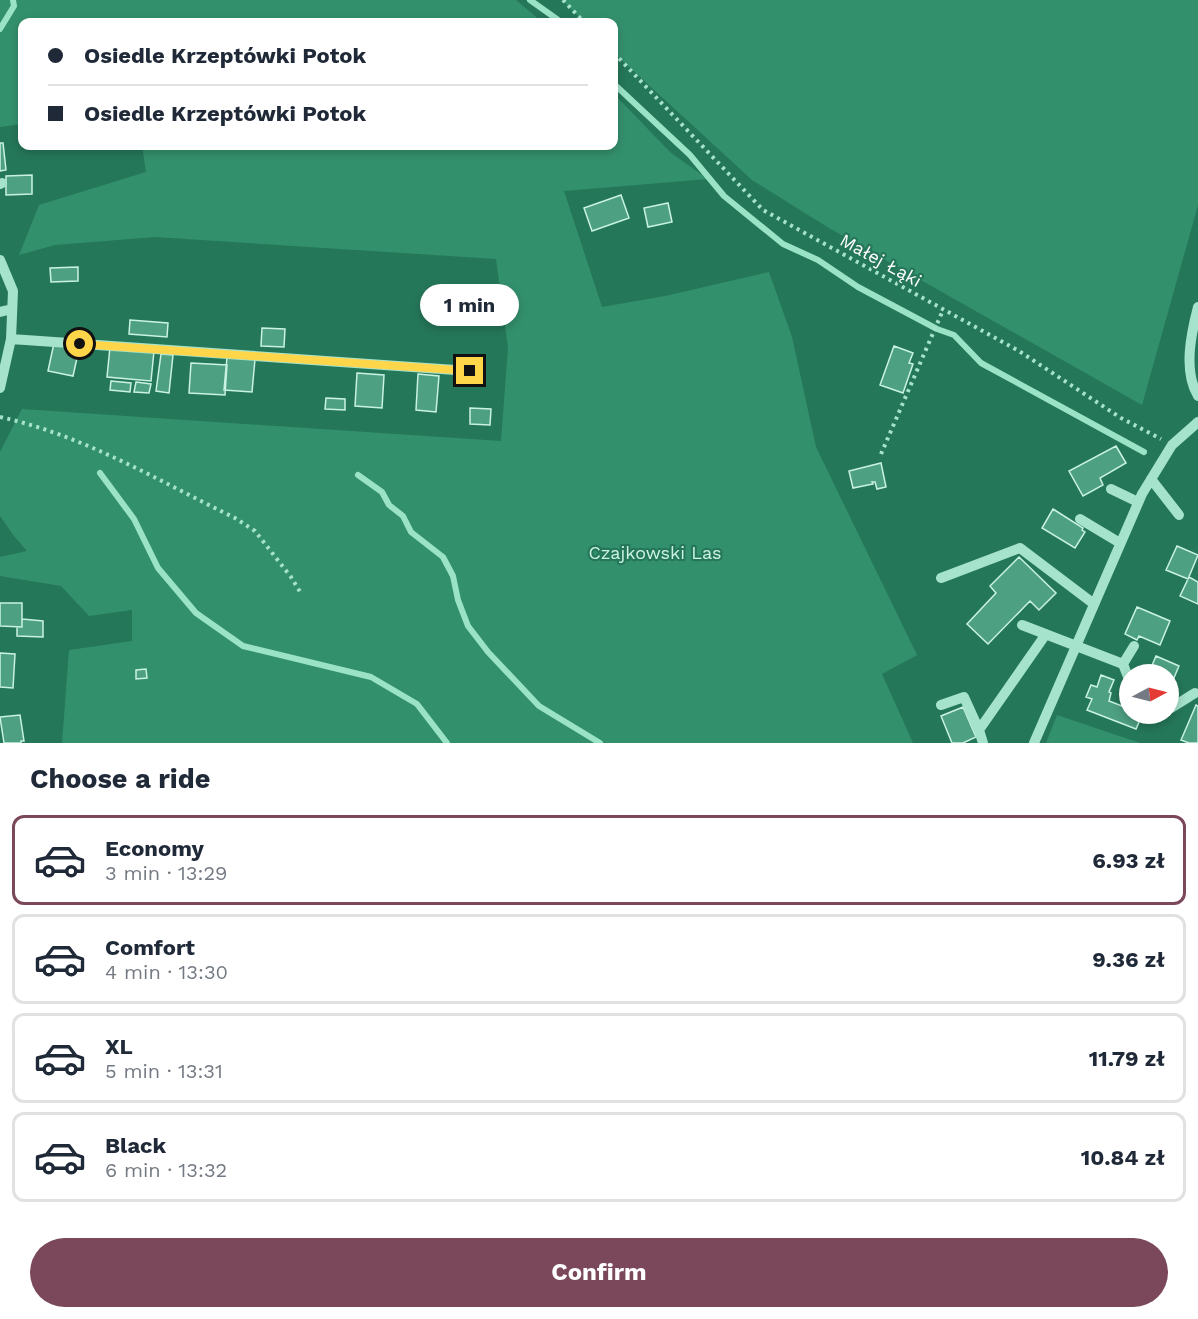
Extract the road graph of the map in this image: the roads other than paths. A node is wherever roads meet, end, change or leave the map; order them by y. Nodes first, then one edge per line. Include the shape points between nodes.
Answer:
1 (0, 260) edge
2 (1198, 307) edge
3 (12, 309) junction
4 (0, 312) edge
5 (11, 339) junction
6 (4, 356) edge
7 (470, 371) dead end
8 (0, 388) edge
9 (1198, 396) edge
10 (1193, 425) edge
11 (1150, 479) junction
12 (1111, 489) dead end
13 (1138, 502) junction
14 (1179, 515) dead end
15 (1080, 519) dead end
16 (1120, 543) junction
17 (941, 578) dead end
18 (1094, 604) junction
19 (1023, 625) dead end
20 (1046, 634) junction
21 (1076, 645) junction
22 (1134, 646) dead end
23 (1123, 664) joint
24 (1195, 693) dead end
25 (1179, 703) edge
26 (941, 705) dead end
27 (979, 730) junction
28 (983, 743) edge
29 (1034, 743) edge

1 - 3 street via 13,291
2 - 9 street via 1190,375
3 - 4 street
3 - 5 street
5 - 6 street
5 - 7 street
6 - 8 street
10 - 11 street via 1172,445
11 - 13 street
11 - 14 street
12 - 13 street
13 - 16 street
15 - 16 street
16 - 18 street
17 - 18 street via 1020,548
18 - 21 street
19 - 20 street
20 - 21 street
20 - 27 street
21 - 23 street
21 - 29 street
22 - 23 street
24 - 25 street
26 - 27 street via 964,697
27 - 28 street

